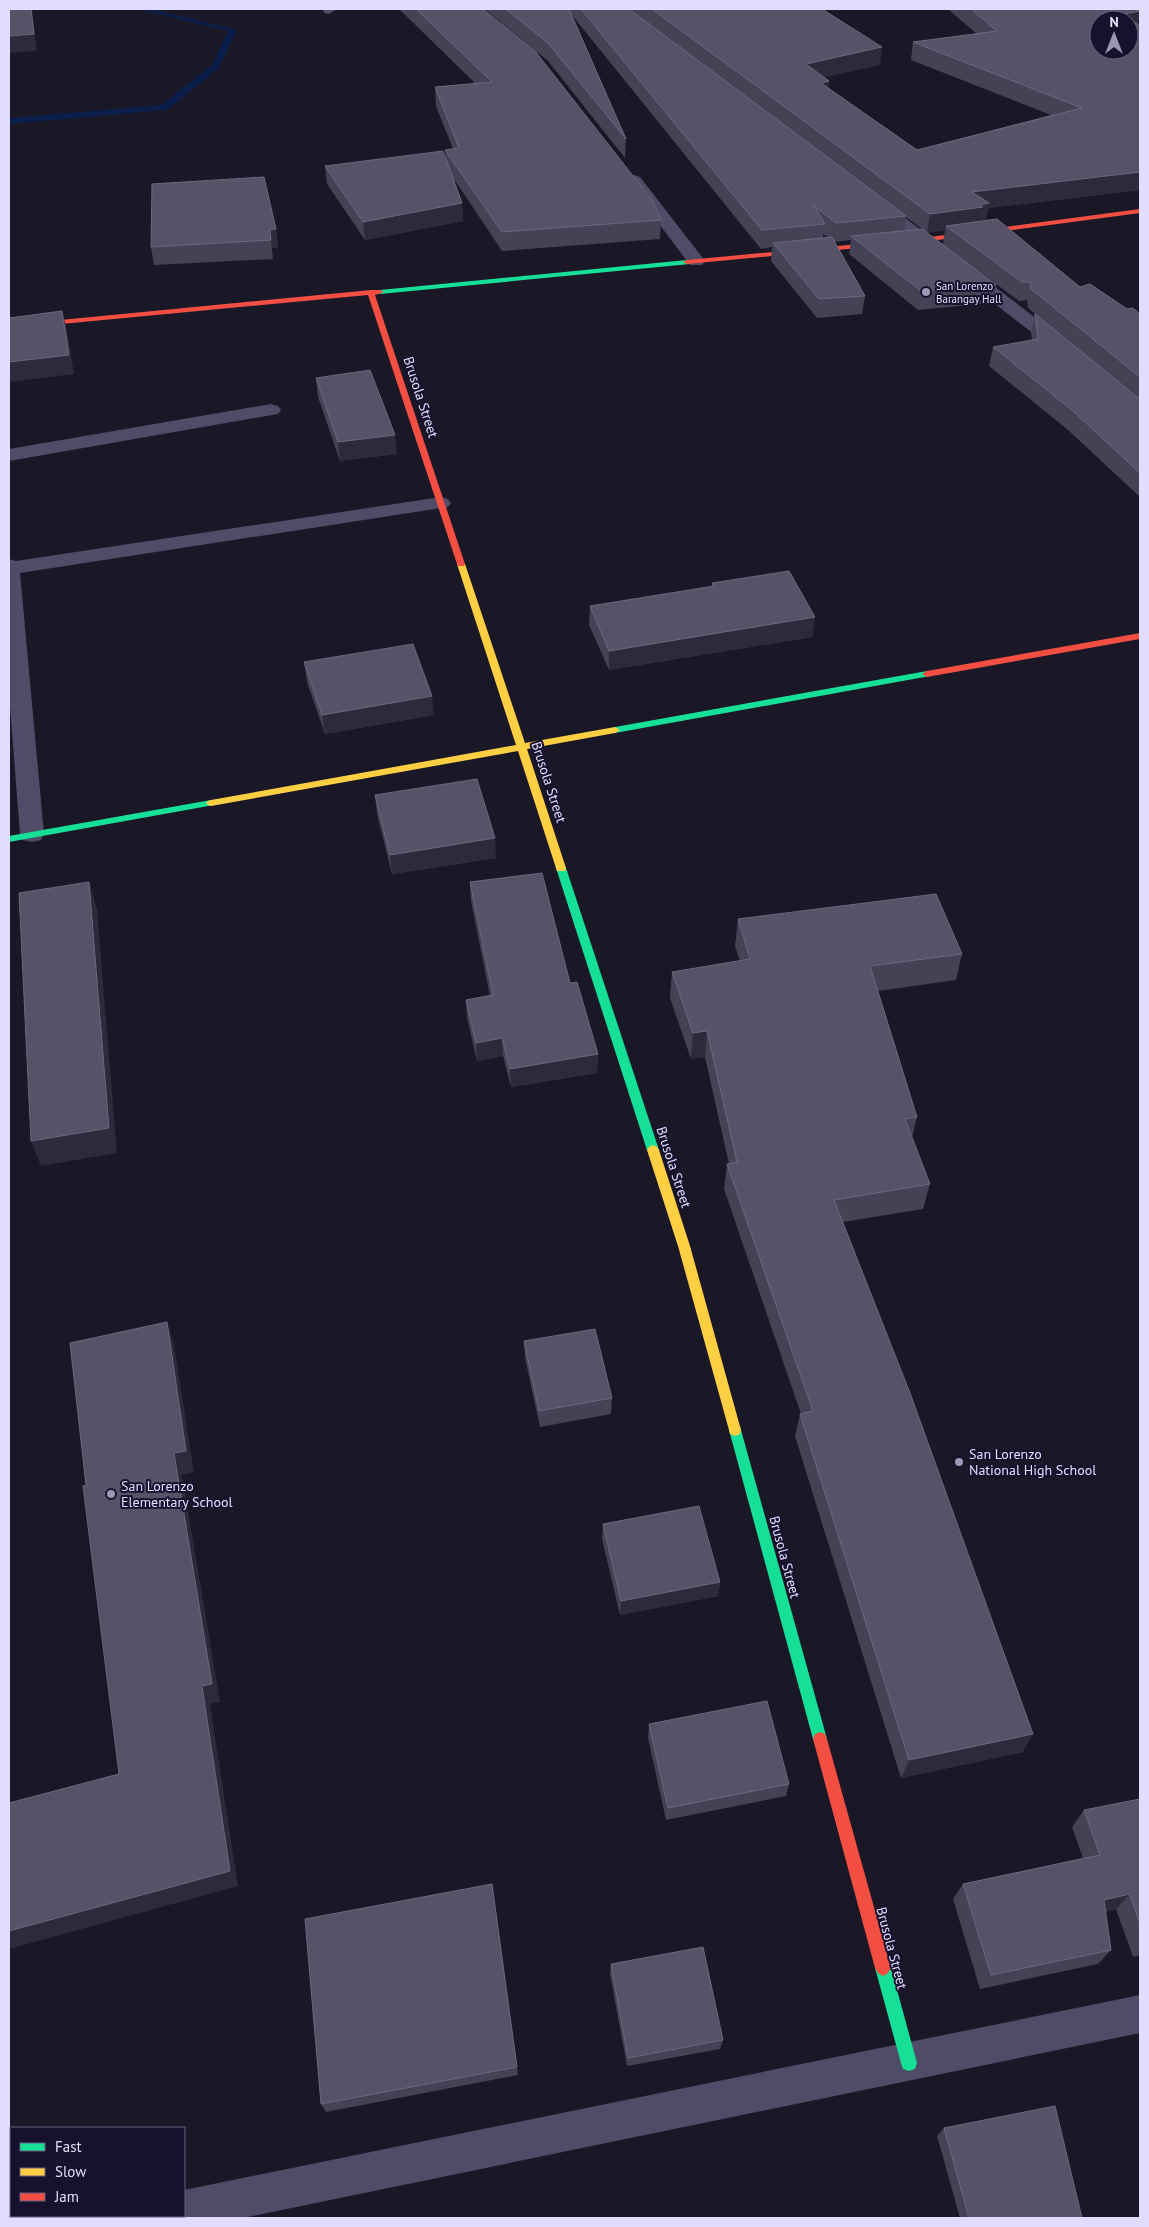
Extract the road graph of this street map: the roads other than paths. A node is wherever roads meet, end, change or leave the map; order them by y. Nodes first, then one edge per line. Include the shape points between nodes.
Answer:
1 (624, 166) edge
2 (860, 192) edge
3 (1140, 212) edge
4 (924, 240) junction
5 (696, 261) junction
6 (371, 292) junction
7 (9, 327) edge
8 (1073, 356) edge
9 (270, 410) dead end
10 (9, 455) edge
11 (441, 503) junction
12 (9, 566) edge
13 (1140, 636) edge
14 (522, 747) junction
15 (32, 834) junction
16 (9, 839) edge
17 (1140, 2014) edge
18 (909, 2064) junction
19 (185, 2210) edge

1 - 5 street
2 - 4 street
3 - 4 street
4 - 5 street
4 - 8 street
5 - 6 street
6 - 7 street
6 - 11 street, Brusola Street
9 - 10 street
11 - 12 street
11 - 14 street, Brusola Street
12 - 15 street
13 - 14 street
14 - 15 street
14 - 18 street, Brusola Street via 684,1246
15 - 16 street
17 - 18 street
18 - 19 street

